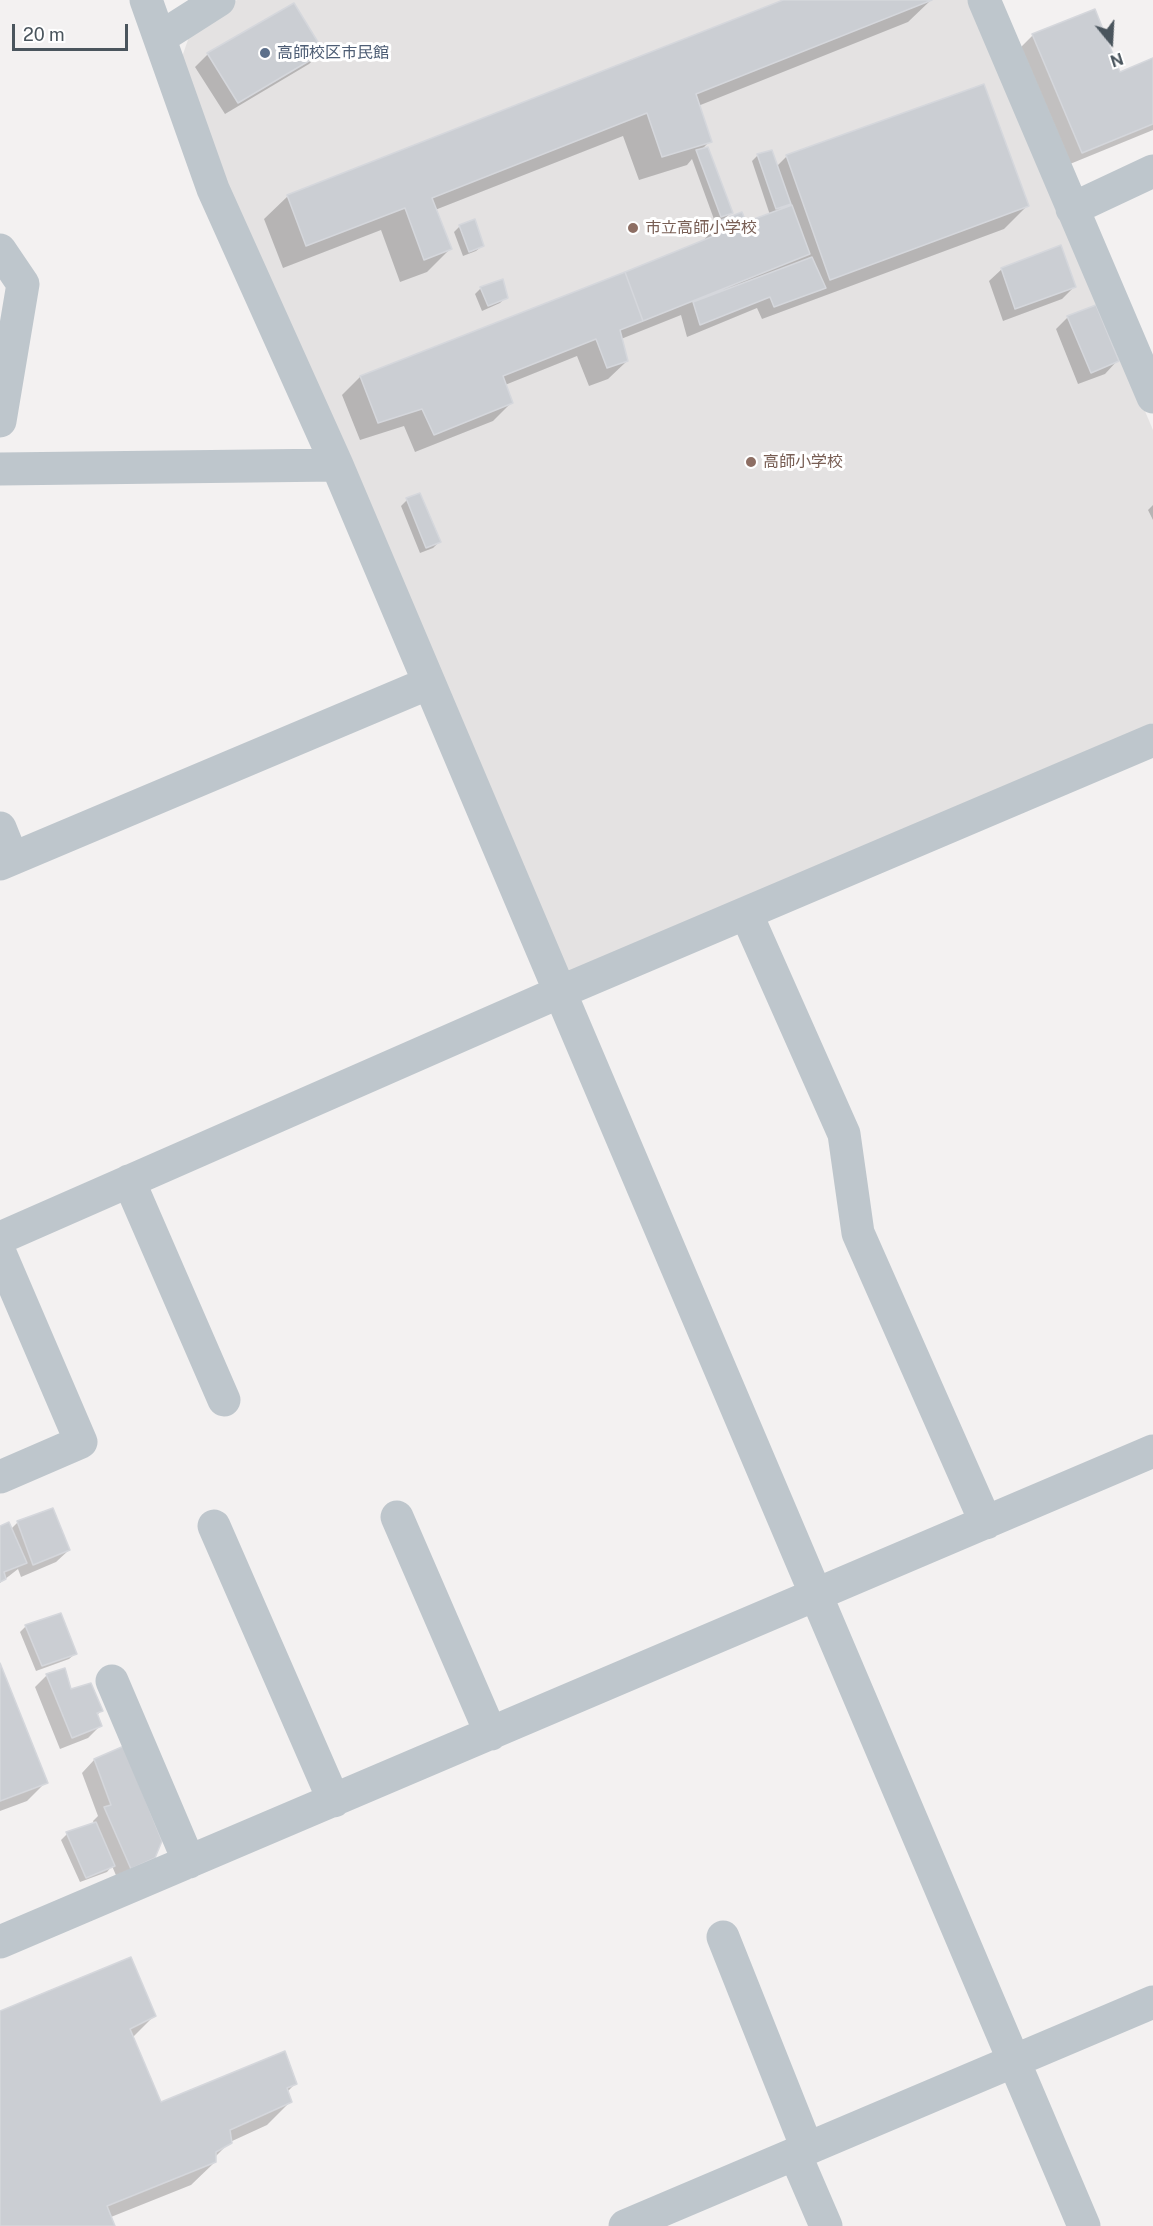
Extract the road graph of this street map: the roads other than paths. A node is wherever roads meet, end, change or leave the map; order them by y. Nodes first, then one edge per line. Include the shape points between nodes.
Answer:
1 (146, 0) edge
2 (219, 0) edge
3 (984, 0) edge
4 (161, 37) junction
5 (1153, 171) edge
6 (1072, 209) junction
7 (0, 250) edge
8 (1153, 397) edge
9 (0, 421) edge
10 (337, 465) junction
11 (0, 470) edge
12 (429, 683) junction
13 (1153, 740) edge
14 (0, 828) edge
15 (6, 861) edge
16 (746, 914) junction
17 (560, 992) junction
18 (129, 1181) junction
19 (0, 1238) edge
20 (0, 1252) edge
21 (224, 1400) dead end
22 (1153, 1451) edge
23 (0, 1477) edge
24 (397, 1517) dead end
25 (986, 1524) junction
26 (214, 1526) dead end
27 (815, 1596) junction
28 (112, 1681) dead end
29 (490, 1734) junction
30 (334, 1801) junction
31 (189, 1862) junction
32 (723, 1937) dead end
33 (0, 1942) edge
34 (1153, 2002) edge
35 (1014, 2060) junction
36 (801, 2151) junction
37 (626, 2226) edge
38 (826, 2226) edge
39 (1084, 2226) edge

1 - 4 street
2 - 4 street
3 - 6 street
4 - 10 street via 213,189
5 - 6 street
6 - 8 street
7 - 9 street via 23,284
10 - 11 street
10 - 12 street
12 - 15 street
12 - 17 street
13 - 16 street
14 - 15 street
16 - 17 street
16 - 25 street via 844,1134 858,1233
17 - 18 street
17 - 27 street
18 - 19 street
18 - 21 street
20 - 23 street via 81,1442
22 - 25 street
24 - 29 street
25 - 27 street
26 - 30 street
27 - 29 street
27 - 35 street
28 - 31 street
29 - 30 street
30 - 31 street
31 - 33 street
32 - 36 street
34 - 35 street
35 - 36 street
35 - 39 street
36 - 37 street
36 - 38 street

